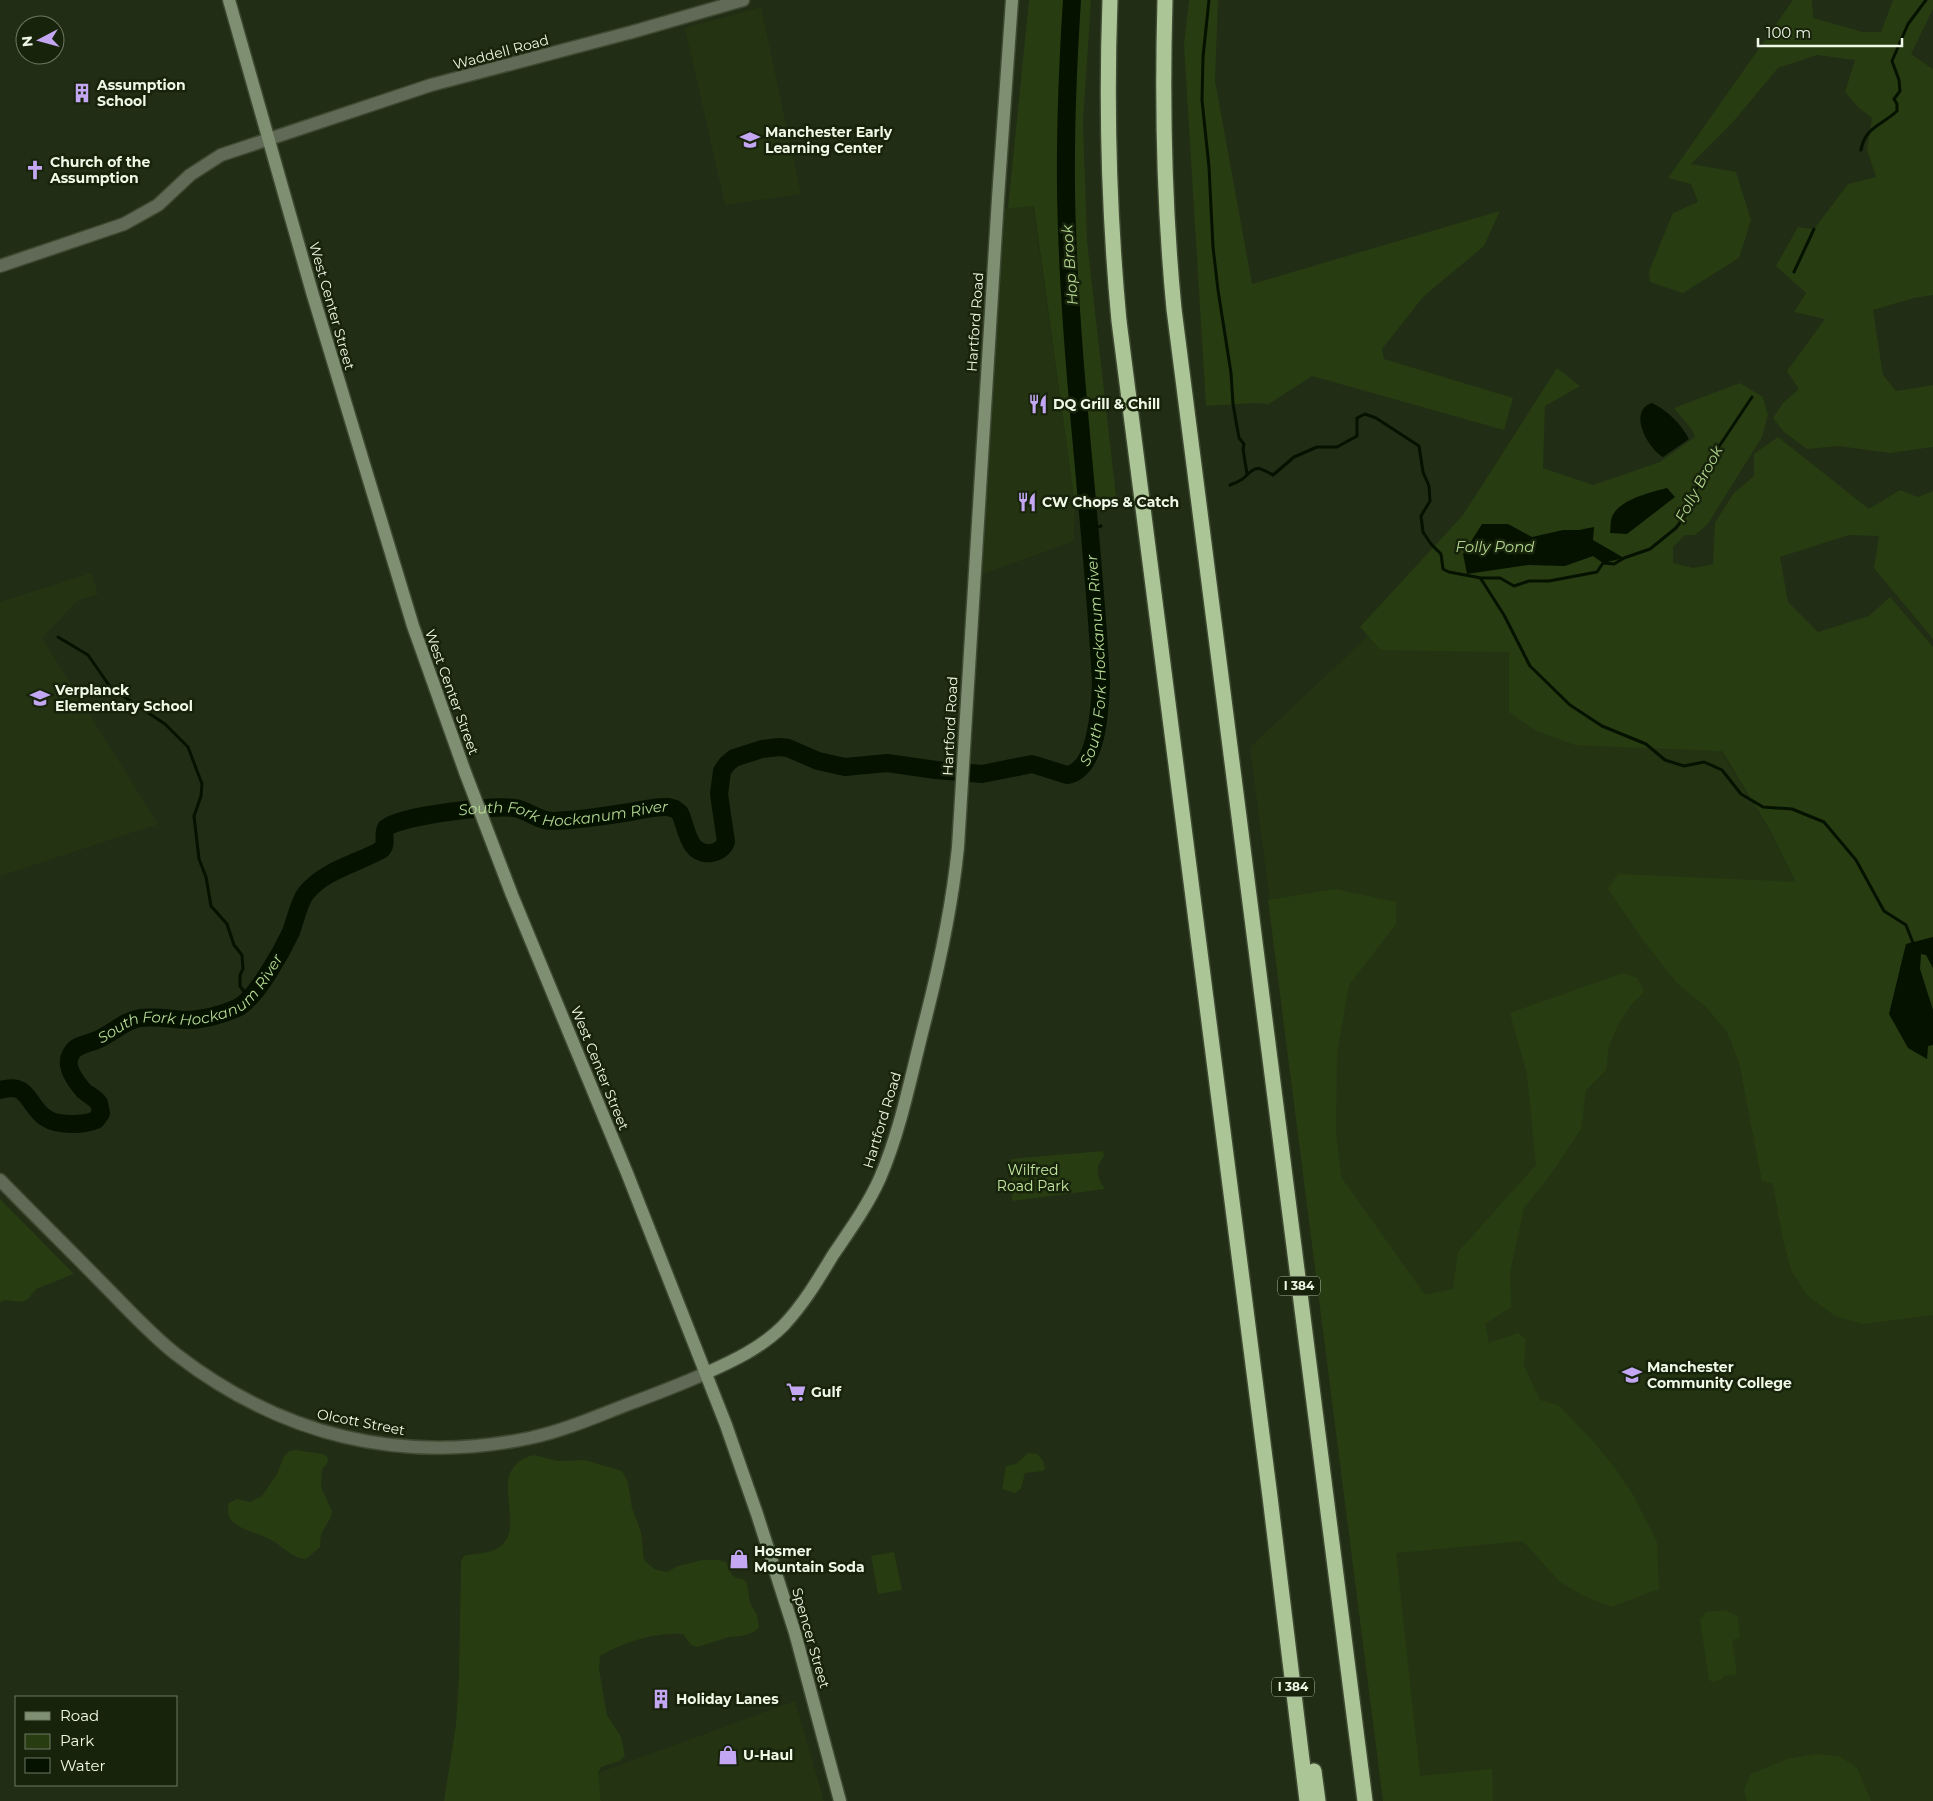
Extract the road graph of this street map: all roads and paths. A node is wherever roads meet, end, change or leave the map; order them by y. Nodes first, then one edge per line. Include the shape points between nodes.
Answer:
1 (229, 0) edge
2 (743, 0) edge
3 (1012, 0) edge
4 (1110, 0) edge
5 (1165, 0) edge
6 (269, 140) junction
7 (0, 266) edge
8 (0, 1180) edge
9 (706, 1373) junction
10 (1279, 1573) junction
11 (840, 1801) edge
12 (1307, 1801) edge
13 (1318, 1801) edge
14 (1365, 1801) edge

1 - 6 main road, West Center Street
2 - 6 street, Waddell Road via 431,86
3 - 9 main road, Hartford Road via 955,881 933,989 898,1130 880,1179 866,1205 801,1304 782,1326 752,1349
4 - 10 highway, I 384 via 1108,134 1123,354
5 - 14 highway, I 384 via 1164,140 1170,268 1179,353
6 - 7 street, Waddell Road via 206,163 158,206 124,224
6 - 9 main road, West Center Street via 412,626 483,819
8 - 9 street, Olcott Street via 175,1354 244,1400 323,1431 410,1447 451,1448 491,1444 573,1426
9 - 11 main road, Spencer Street via 795,1633
10 - 12 highway, I 384
10 - 13 highway via 1301,1673

